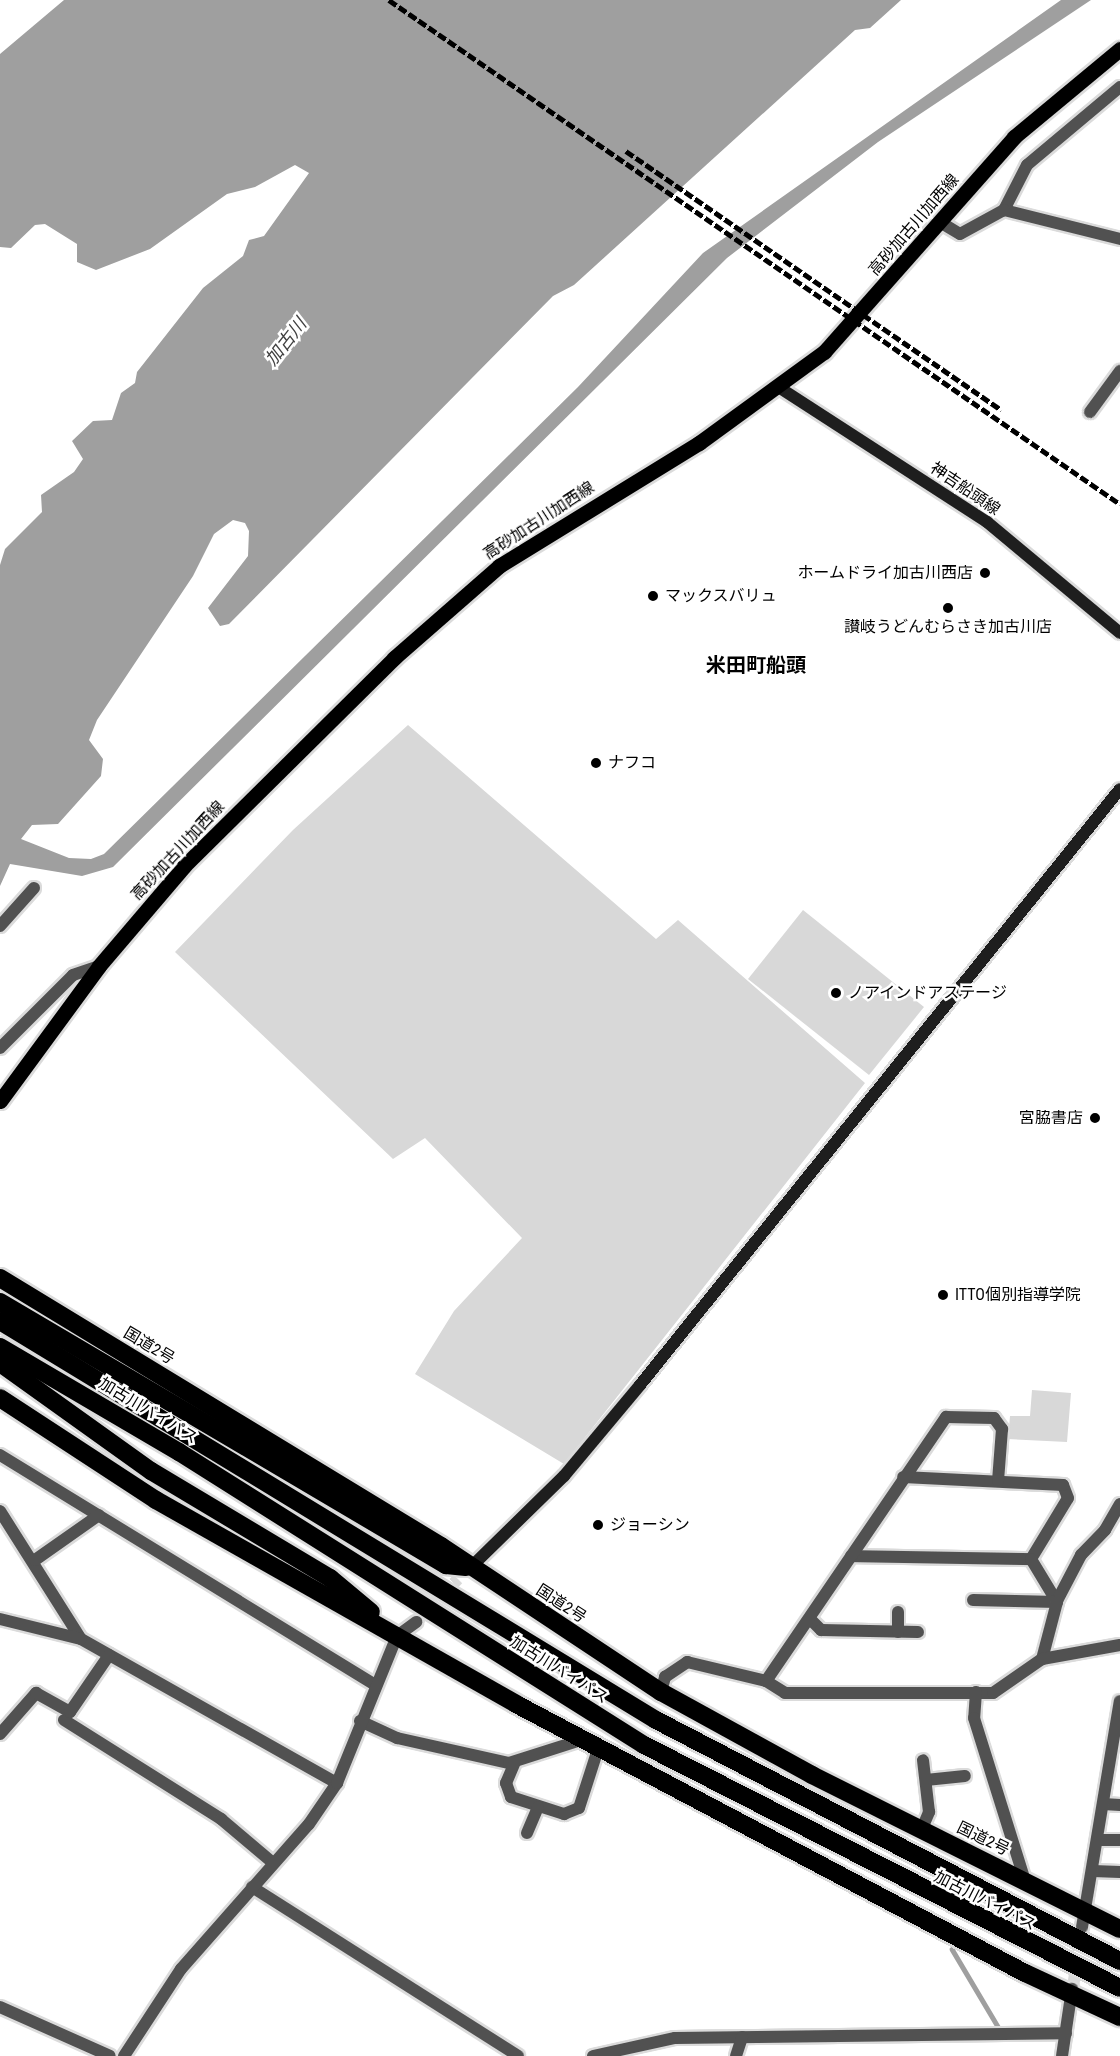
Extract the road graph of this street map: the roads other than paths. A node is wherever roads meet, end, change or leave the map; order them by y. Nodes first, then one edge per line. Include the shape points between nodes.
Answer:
1 (1120, 49) edge
2 (1120, 87) edge
3 (1004, 210) junction
4 (940, 222) junction
5 (1120, 238) edge
6 (1120, 371) edge
7 (780, 388) junction
8 (1090, 412) dead end
9 (1120, 633) edge
10 (1120, 789) edge
11 (34, 888) dead end
12 (0, 926) edge
13 (99, 966) junction
14 (0, 1048) edge
15 (0, 1101) edge
16 (0, 1278) edge
17 (0, 1302) edge
18 (0, 1321) edge
19 (0, 1347) edge
20 (0, 1364) edge
21 (0, 1398) edge
22 (0, 1455) edge
23 (903, 1477) junction
24 (998, 1482) junction
25 (1120, 1504) edge
26 (0, 1510) edge
27 (99, 1515) junction
28 (851, 1556) junction
29 (1031, 1559) junction
30 (35, 1560) junction
31 (464, 1573) junction
32 (973, 1600) dead end
33 (1057, 1600) junction
34 (898, 1612) dead end
35 (0, 1619) edge
36 (810, 1619) junction
37 (416, 1622) tunnel mouth
38 (898, 1632) junction
39 (918, 1632) dead end
40 (397, 1636) junction
41 (81, 1639) junction
42 (1120, 1645) edge
43 (109, 1655) junction
44 (1042, 1659) junction
45 (766, 1681) junction
46 (373, 1684) junction
47 (661, 1692) junction
48 (976, 1692) junction
49 (1120, 1701) edge
50 (64, 1720) dead end
51 (360, 1721) junction
52 (0, 1734) edge
53 (581, 1740) junction
54 (598, 1749) junction
55 (923, 1760) dead end
56 (515, 1762) junction
57 (965, 1776) dead end
58 (926, 1780) junction
59 (337, 1783) junction
60 (1102, 1804) junction
61 (1120, 1805) edge
62 (538, 1807) junction
63 (921, 1831) junction
64 (527, 1833) dead end
65 (1098, 1840) junction
66 (1120, 1840) edge
67 (273, 1863) junction
68 (1093, 1870) junction
69 (1120, 1872) edge
70 (1025, 1881) junction
71 (252, 1887) junction
72 (1084, 1921) junction
73 (1120, 1929) edge
74 (1120, 1961) edge
75 (1120, 1988) edge
76 (1072, 1991) junction
77 (0, 2007) edge
78 (1120, 2017) edge
79 (1065, 2033) junction
80 (742, 2037) junction
81 (499, 2051) edge
82 (110, 2056) edge
83 (124, 2056) edge
84 (518, 2056) edge
85 (593, 2056) edge
86 (736, 2056) edge
87 (1062, 2056) edge

1 - 4 main road, 高砂加古川加西線 via 1014,137
2 - 3 street via 1027,165
3 - 4 street via 960,234
3 - 5 street
4 - 7 main road, 高砂加古川加西線 via 824,352
6 - 8 street
7 - 9 street, 神吉船頭線 via 987,522
7 - 13 main road, 高砂加古川加西線 via 499,566 394,658 184,866
10 - 31 street via 564,1476
11 - 12 street
13 - 14 street via 73,975
13 - 15 main road, 高砂加古川加西線
16 - 31 highway, 国道2号
17 - 31 highway
18 - 74 highway, 加古川バイパス via 656,1720
19 - 75 highway, 加古川バイパス via 179,1452 644,1745
20 - 40 highway via 151,1471 330,1578
21 - 40 highway via 156,1500
22 - 27 street
23 - 24 street
23 - 24 street via 946,1417 994,1418 1002,1429
23 - 28 street
24 - 29 street via 1063,1485 1068,1498
25 - 33 street via 1081,1555
26 - 30 street
27 - 30 street
27 - 46 street
28 - 29 street
28 - 36 street
29 - 33 street
30 - 41 street via 36,1571
31 - 47 highway, 国道2号
32 - 33 street
33 - 44 street
34 - 38 street
35 - 41 street
36 - 38 street via 821,1630
36 - 45 street
37 - 40 street
38 - 39 street
40 - 46 street
40 - 53 highway
41 - 43 street
42 - 44 street
43 - 52 street via 70,1712 36,1693
43 - 59 street
44 - 48 street via 1007,1688
45 - 47 street via 687,1662 665,1677
45 - 48 street via 785,1693
46 - 51 street
47 - 63 highway, 国道2号
48 - 70 street via 974,1718
49 - 60 street
50 - 67 street via 221,1819
51 - 56 street via 397,1738
51 - 59 street
53 - 54 highway
53 - 56 street
54 - 62 street via 579,1809 564,1814
54 - 76 highway
55 - 58 street
56 - 62 street via 506,1783 511,1797
57 - 58 street
58 - 63 street via 929,1812
59 - 67 street via 309,1824
60 - 61 street
60 - 65 street
62 - 64 street
63 - 70 highway, 国道2号
65 - 66 street
65 - 68 street
67 - 71 street
68 - 69 street
68 - 72 street
70 - 72 highway, 国道2号
71 - 81 street
71 - 83 street via 181,1969
72 - 73 highway, 国道2号
76 - 78 highway
76 - 79 street
77 - 82 street
79 - 80 street
79 - 87 street
80 - 85 street via 642,2042
80 - 86 street
81 - 84 street

